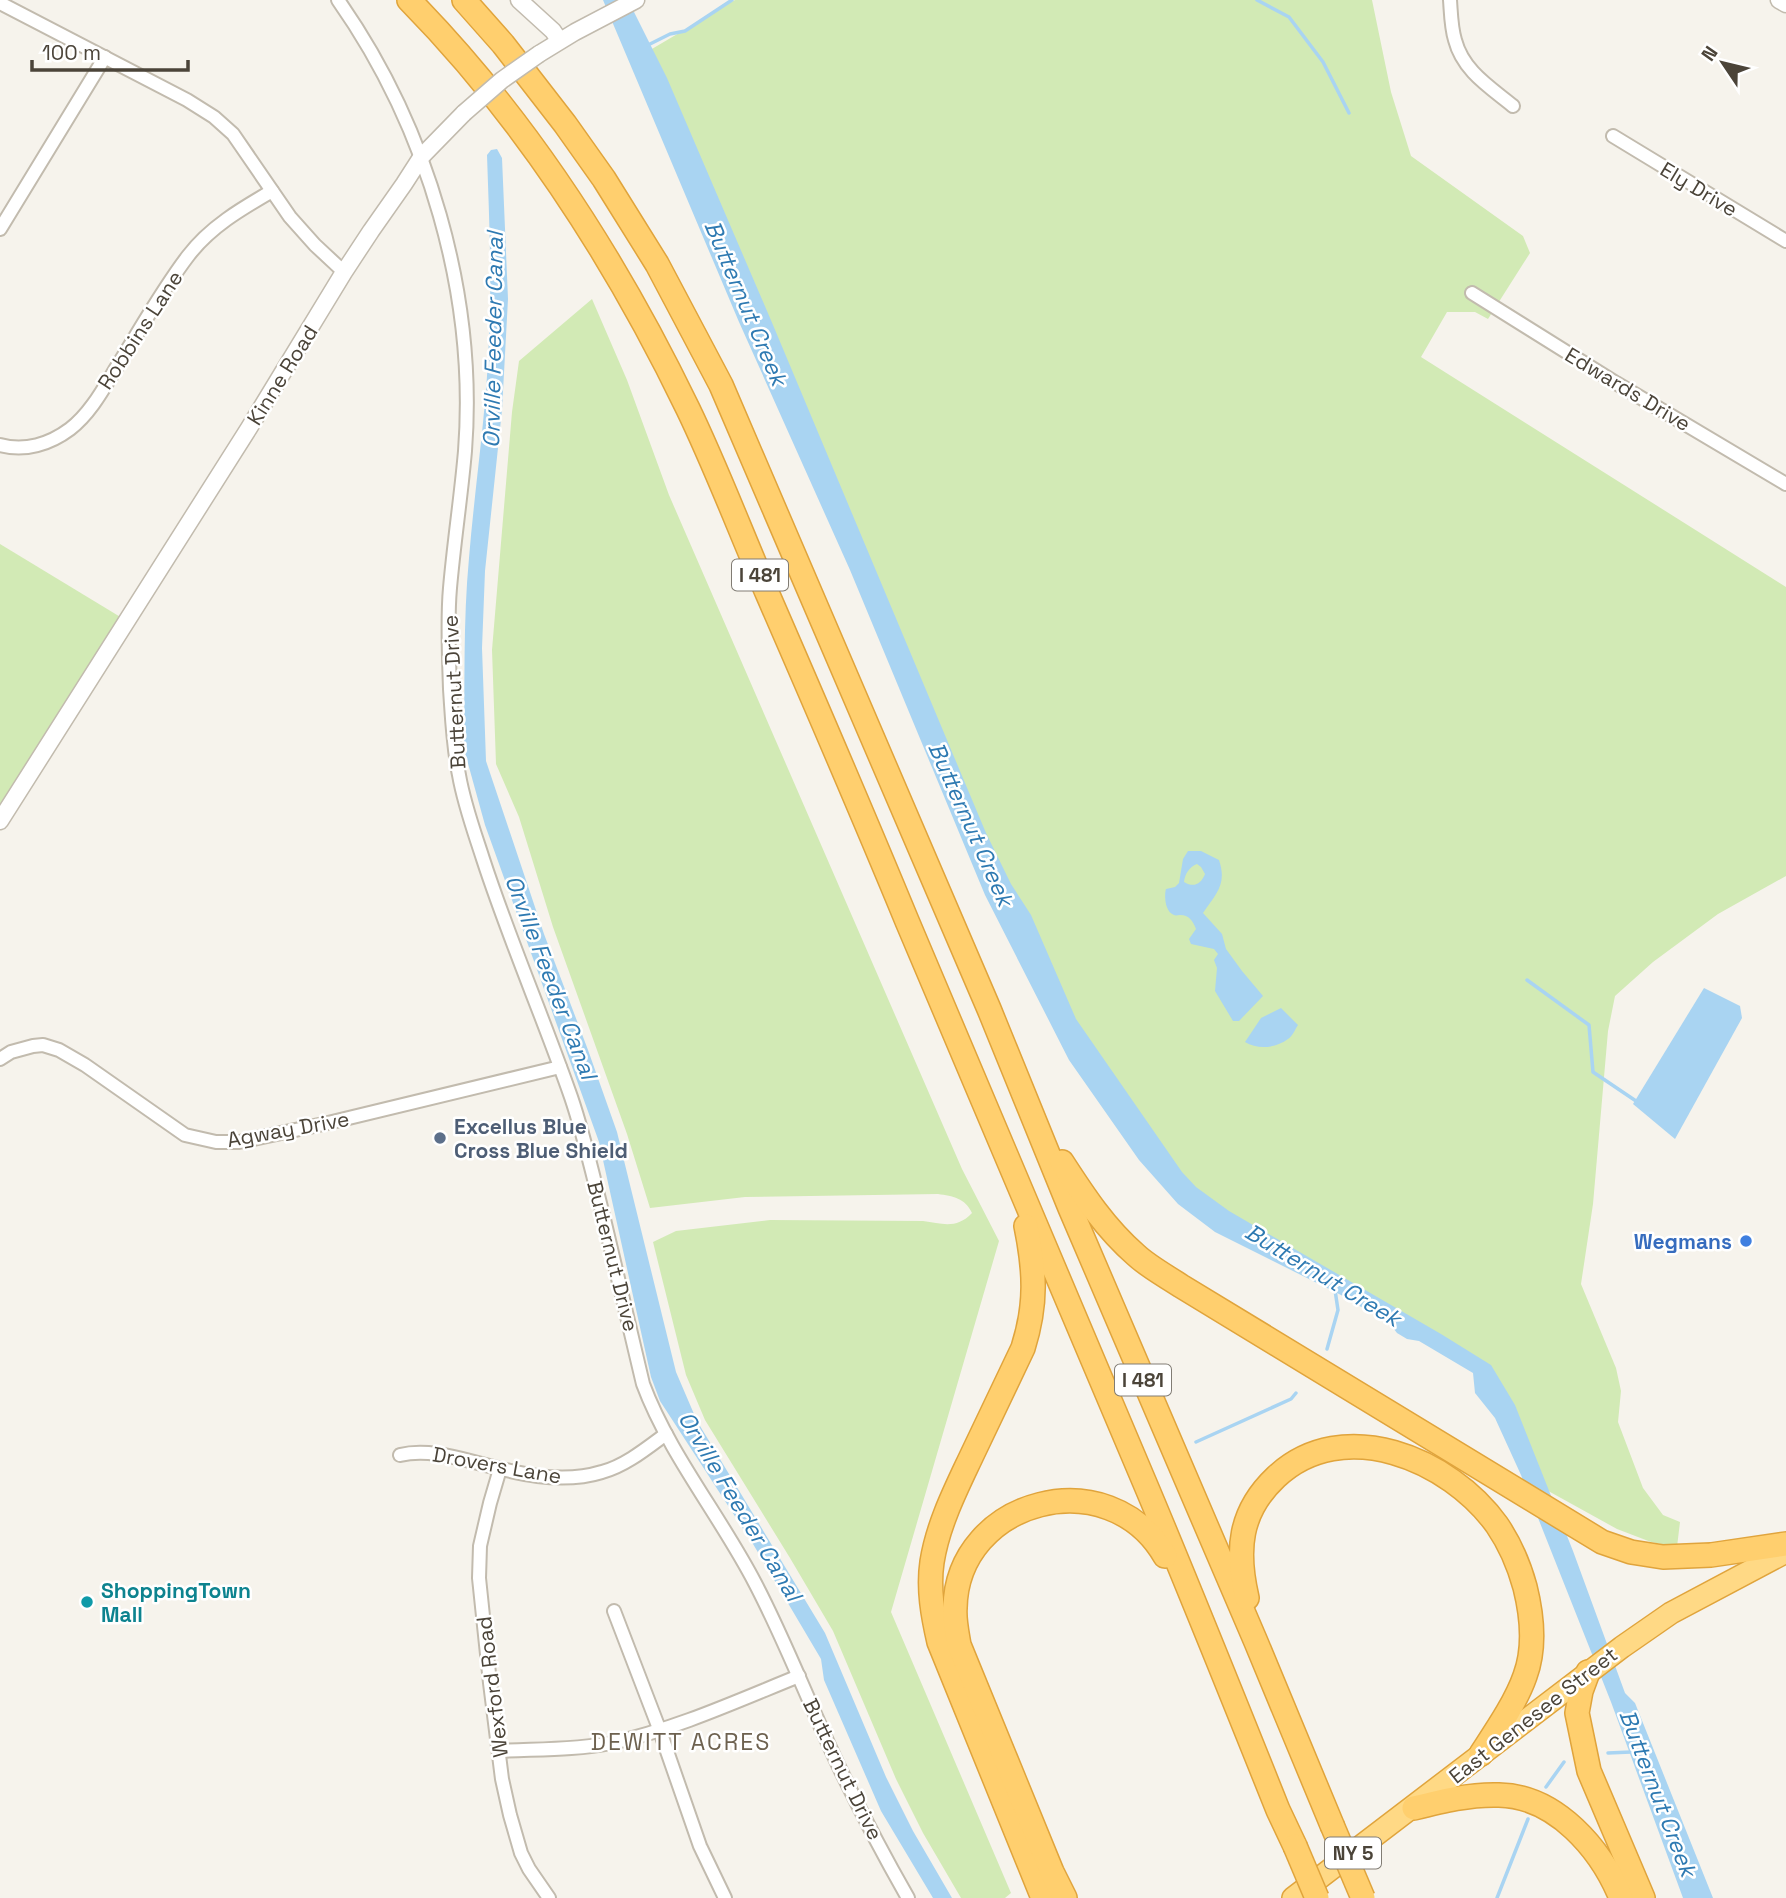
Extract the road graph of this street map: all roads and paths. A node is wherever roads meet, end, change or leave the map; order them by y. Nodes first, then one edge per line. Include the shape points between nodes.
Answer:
1 (338, 0) edge
2 (410, 0) edge
3 (464, 0) edge
4 (519, 0) edge
5 (636, 0) edge
6 (1450, 0) edge
7 (1779, 0) edge
8 (0, 3) edge
9 (1786, 4) edge
10 (559, 40) junction
11 (105, 57) junction
12 (1513, 107) dead end
13 (1613, 136) dead end
14 (422, 156) junction
15 (272, 191) junction
16 (0, 229) edge
17 (1786, 241) edge
18 (344, 272) junction
19 (1472, 293) dead end
20 (0, 446) edge
21 (1786, 484) edge
22 (0, 821) edge
23 (0, 1059) edge
24 (559, 1067) junction
25 (1033, 1116) junction
26 (1016, 1182) junction
27 (666, 1434) junction
28 (400, 1455) dead end
29 (500, 1469) junction
30 (1786, 1544) edge
31 (1786, 1552) edge
32 (614, 1611) dead end
33 (1198, 1613) junction
34 (1256, 1642) junction
35 (1588, 1672) junction
36 (799, 1676) junction
37 (660, 1731) junction
38 (499, 1751) junction
39 (1481, 1754) junction
40 (1414, 1808) junction
41 (549, 1898) edge
42 (725, 1898) edge
43 (908, 1898) edge
44 (1043, 1898) edge
45 (1065, 1898) edge
46 (1293, 1898) edge
47 (1317, 1898) edge
48 (1363, 1898) edge
49 (1621, 1898) edge
50 (1643, 1898) edge

1 - 14 street, Butternut Drive via 379,66
2 - 26 highway, I 481 via 512,117 560,185 607,257 690,412
3 - 25 highway, I 481 via 604,178 702,346
4 - 10 street
5 - 10 street, Kinne Road
6 - 12 street via 1454,38 1462,58
7 - 9 street
8 - 11 street
10 - 14 street, Kinne Road, bridge via 502,80
11 - 15 street via 214,117 233,134
11 - 16 street
13 - 17 street, Ely Drive
14 - 18 street, Kinne Road
14 - 24 street, Butternut Drive via 453,272 467,385 465,450 449,592 453,743 465,801 492,886
15 - 18 street via 314,245
15 - 20 street, Robbins Lane via 208,234 188,255 79,421 29,449
18 - 22 street, Kinne Road
19 - 21 street, Edwards Drive
23 - 24 street, Agway Drive via 33,1046 59,1050 186,1135 216,1142 239,1142 327,1123
24 - 27 street, Butternut Drive via 588,1155 643,1384
25 - 30 highway via 1089,1204 1139,1258 1580,1531 1621,1549 1663,1557
25 - 34 highway, I 481
26 - 33 highway, I 481
26 - 44 highway via 1034,1279 1031,1317 1023,1348 948,1509 932,1561 931,1596 939,1642
27 - 29 street, Drovers Lane via 614,1467 580,1477
27 - 36 street, Butternut Drive via 744,1562
28 - 29 street, Drovers Lane via 453,1456
29 - 38 street, Wexford Road via 480,1546
31 - 35 highway, East Genesee Street / NY 5 via 1671,1612
32 - 37 street
33 - 45 highway via 1147,1532 1110,1507 1094,1503 1069,1500 1033,1505 988,1533 965,1565 954,1606 959,1645
33 - 47 highway, I 481, bridge
34 - 39 highway via 1242,1579 1241,1542 1250,1513 1265,1488 1282,1471 1331,1448 1374,1448 1423,1464 1450,1479 1495,1523 1510,1545 1527,1595 1531,1627 1525,1677
34 - 48 highway, I 481, bridge
35 - 39 highway, East Genesee Street / NY 5
35 - 50 highway via 1577,1713 1589,1771
36 - 37 street
36 - 43 street, Butternut Drive via 841,1770
37 - 38 street via 570,1748
37 - 42 street via 700,1846
38 - 41 street, Wexford Road via 509,1815 521,1853
39 - 40 highway, East Genesee Street / NY 5
40 - 46 highway, East Genesee Street / NY 5
40 - 49 highway via 1456,1797 1501,1795 1530,1801 1569,1824 1595,1851

